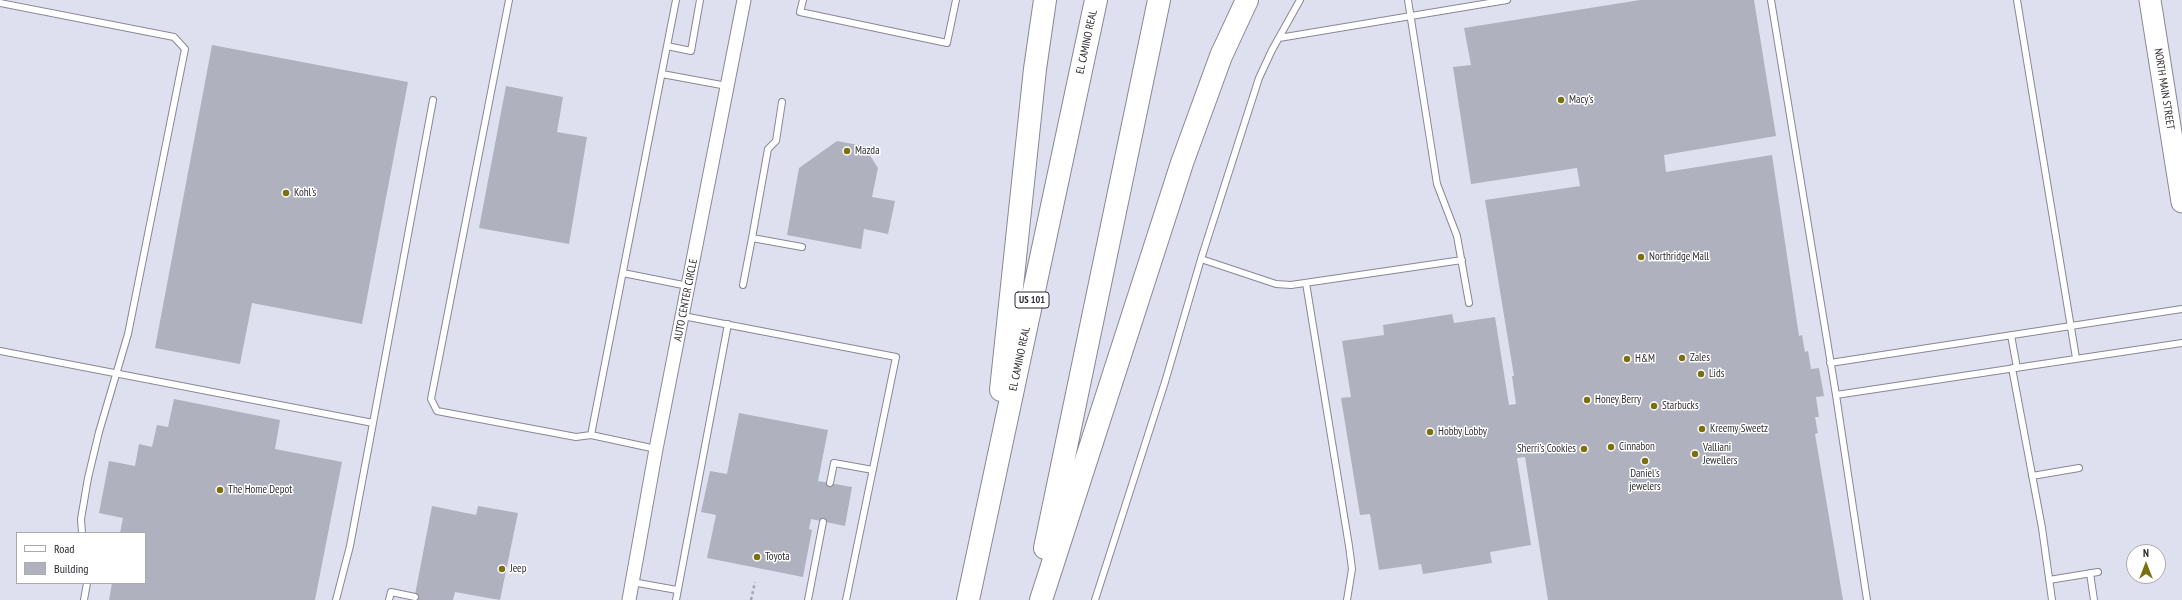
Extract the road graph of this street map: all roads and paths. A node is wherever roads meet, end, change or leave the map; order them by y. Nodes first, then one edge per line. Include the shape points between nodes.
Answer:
1 (509, 0) edge
2 (676, 0) edge
3 (700, 0) edge
4 (744, 0) edge
5 (803, 0) edge
6 (956, 0) edge
7 (1045, 0) edge
8 (1096, 0) edge
9 (1159, 0) edge
10 (1246, 0) edge
11 (1300, 0) edge
12 (1408, 0) edge
13 (1507, 0) edge
14 (1771, 0) edge
15 (2017, 0) edge
16 (2150, 0) edge
17 (0, 3) edge
18 (1411, 16) junction
19 (1279, 38) junction
20 (667, 46) junction
21 (662, 74) junction
22 (727, 86) junction
23 (433, 100) dead end
24 (782, 102) dead end
25 (2182, 202) edge
26 (752, 238) junction
27 (802, 247) dead end
28 (1200, 259) junction
29 (1462, 260) junction
30 (623, 273) junction
31 (1306, 283) junction
32 (743, 285) dead end
33 (688, 286) junction
34 (1469, 303) dead end
35 (2182, 309) edge
36 (683, 316) junction
37 (728, 324) junction
38 (2071, 326) junction
39 (2011, 335) junction
40 (2182, 343) edge
41 (0, 351) edge
42 (2076, 358) junction
43 (1830, 363) junction
44 (2014, 368) junction
45 (116, 374) junction
46 (1836, 395) junction
47 (373, 423) junction
48 (592, 435) junction
49 (656, 448) junction
50 (2080, 468) dead end
51 (873, 470) junction
52 (2032, 476) junction
53 (830, 483) dead end
54 (988, 508) junction
55 (823, 522) dead end
56 (82, 532) edge
57 (2098, 572) dead end
58 (2090, 574) junction
59 (2049, 580) junction
60 (632, 582) junction
61 (755, 582) dead end
62 (87, 584) edge
63 (677, 590) junction
64 (415, 597) dead end
65 (84, 600) edge
66 (336, 600) edge
67 (389, 600) edge
68 (629, 600) edge
69 (676, 600) edge
70 (751, 600) edge
71 (808, 600) edge
72 (846, 600) edge
73 (968, 600) edge
74 (1034, 600) edge
75 (1041, 600) edge
76 (1095, 600) edge
77 (1347, 600) edge
78 (1867, 600) edge
79 (2052, 600) edge
80 (2094, 600) edge

1 - 48 lane via 431,399 437,411 576,437
2 - 20 lane
3 - 20 lane via 690,51
4 - 22 street, AUTO CENTER CIRCLE
5 - 6 lane via 800,12 947,43
7 - 54 highway via 1035,69
8 - 54 highway, EL CAMINO REAL / US 101
9 - 74 highway
10 - 75 highway via 1221,56 1182,162
11 - 19 lane
12 - 18 lane
13 - 18 lane
14 - 43 lane
15 - 38 lane
16 - 25 main road, NORTH MAIN STREET
17 - 45 lane via 174,37 185,49 128,334
18 - 19 lane
18 - 29 lane via 1437,184 1457,236
19 - 28 lane via 1259,78
20 - 21 lane
21 - 22 lane
21 - 30 lane
22 - 33 street, AUTO CENTER CIRCLE
23 - 47 lane
24 - 26 lane via 776,141 768,149
26 - 27 lane
26 - 32 lane
28 - 31 lane via 1276,284
28 - 76 lane via 1165,382
29 - 31 lane
29 - 34 lane
30 - 33 lane
30 - 48 lane
31 - 77 lane via 1352,569
33 - 36 street, AUTO CENTER CIRCLE
35 - 38 lane
36 - 37 lane
36 - 49 street, AUTO CENTER CIRCLE
37 - 51 lane via 896,357
37 - 63 lane
38 - 39 lane
38 - 42 lane
39 - 43 lane
39 - 44 lane
40 - 42 lane
41 - 45 lane
42 - 44 lane
43 - 46 lane
44 - 46 lane
44 - 52 lane
45 - 47 lane
45 - 56 lane via 88,478 81,520
46 - 78 lane
47 - 66 lane via 350,546
48 - 49 lane
49 - 60 street, AUTO CENTER CIRCLE
50 - 52 lane
51 - 53 lane via 834,463
51 - 72 lane
52 - 59 lane
54 - 73 highway, EL CAMINO REAL / US 101
55 - 71 lane
57 - 58 lane
58 - 59 lane
58 - 80 lane
59 - 79 lane
60 - 63 lane
60 - 68 street, AUTO CENTER CIRCLE
61 - 70 path
62 - 65 lane
63 - 69 lane
64 - 67 lane via 391,592

